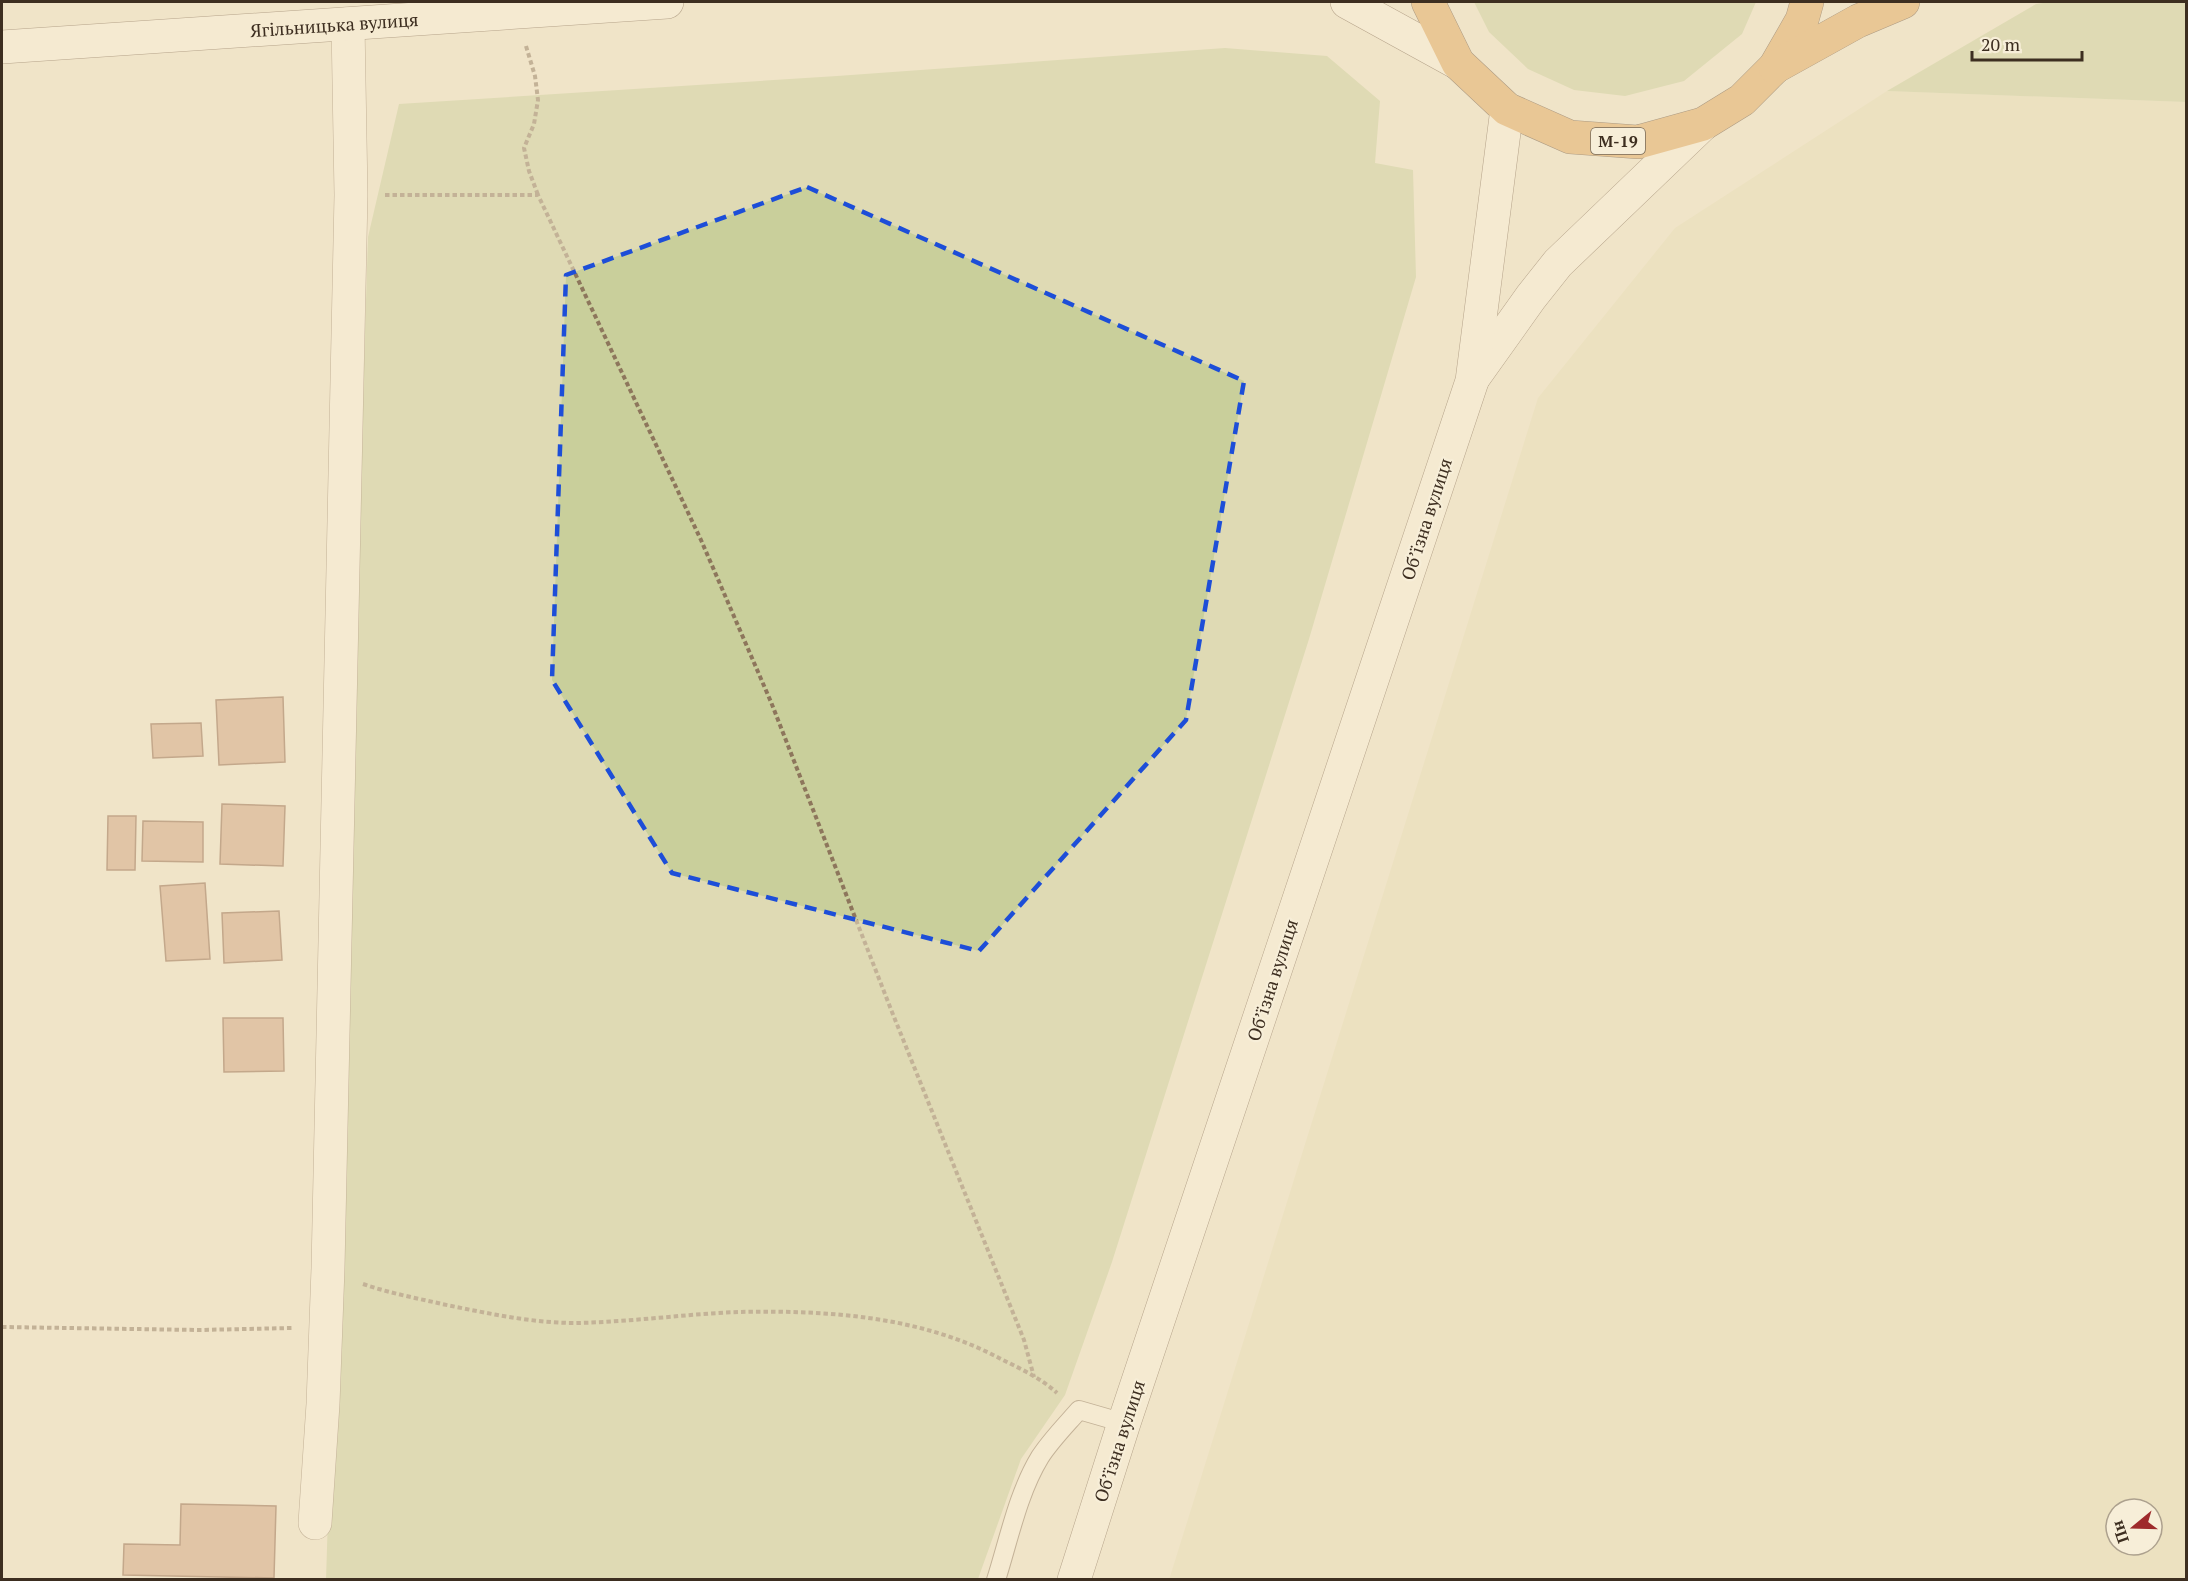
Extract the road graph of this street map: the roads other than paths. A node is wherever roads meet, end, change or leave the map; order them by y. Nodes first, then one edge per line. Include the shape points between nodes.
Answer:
1 (667, 2) edge
2 (1347, 2) edge
3 (1428, 2) edge
4 (1807, 2) edge
5 (1903, 2) edge
6 (348, 24) junction
7 (2, 47) edge
8 (1458, 63) junction
9 (1775, 67) junction
10 (1507, 110) junction
11 (1703, 124) junction
12 (1472, 381) junction
13 (1124, 1423) junction
14 (315, 1523) dead end
15 (996, 1580) edge
16 (1074, 1580) edge

1 - 6 main road, Ягільницька вулиця
2 - 8 main road, М-19
3 - 8 highway, М-19
4 - 9 highway, М-19 via 1802,20
5 - 9 highway, М-19 via 1858,21
6 - 7 main road, Ягільницька вулиця
6 - 14 main road via 351,195 328,1268
8 - 10 highway, М-19
9 - 11 highway, М-19 via 1742,100
10 - 11 highway, М-19 via 1570,137 1638,142
10 - 12 main road
11 - 12 main road via 1558,263
12 - 13 main road, Обʼїзна вулиця
13 - 15 lane via 1079,1410 1041,1456 1020,1502
13 - 16 main road, Обʼїзна вулиця

